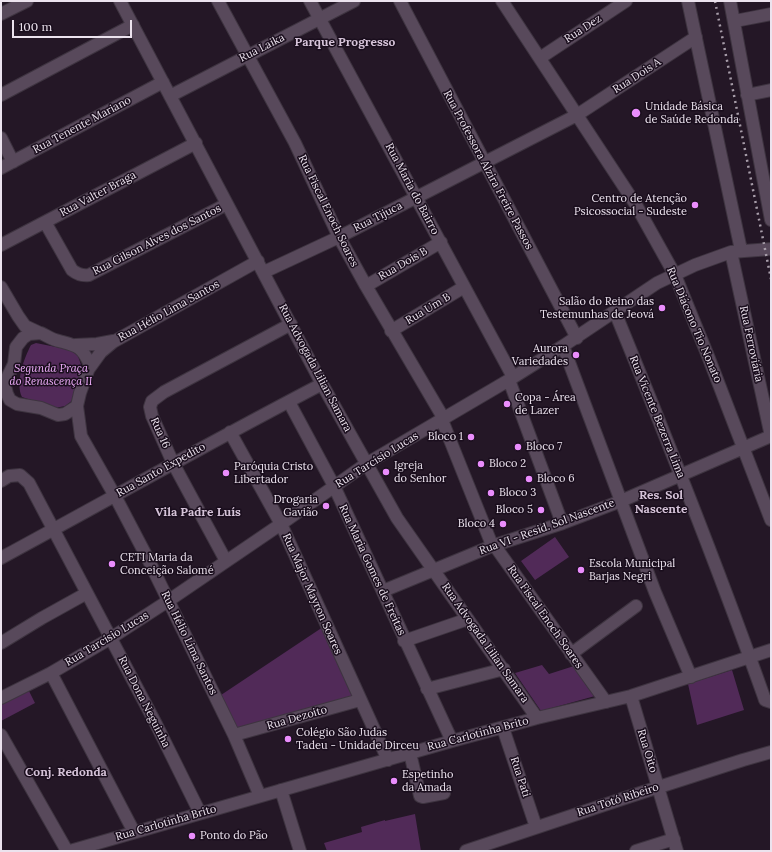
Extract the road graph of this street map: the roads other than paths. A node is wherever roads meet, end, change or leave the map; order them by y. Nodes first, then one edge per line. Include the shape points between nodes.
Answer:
1 (26, 1) edge
2 (120, 1) edge
3 (218, 1) edge
4 (310, 1) edge
5 (354, 1) edge
6 (400, 1) edge
7 (502, 1) edge
8 (626, 1) edge
9 (688, 1) edge
10 (730, 1) edge
11 (1, 14) edge
12 (771, 14) edge
13 (320, 19) junction
14 (735, 21) junction
15 (133, 25) junction
16 (696, 37) junction
17 (247, 56) junction
18 (540, 58) junction
19 (163, 82) junction
20 (771, 90) edge
21 (1, 95) edge
22 (748, 95) junction
23 (170, 96) junction
24 (577, 115) junction
25 (1, 138) edge
26 (196, 143) junction
27 (13, 162) junction
28 (484, 162) junction
29 (767, 167) edge
30 (1, 168) edge
31 (417, 198) junction
32 (227, 204) junction
33 (771, 220) edge
34 (45, 222) junction
35 (340, 237) junction
36 (441, 242) junction
37 (1, 245) edge
38 (768, 249) edge
39 (736, 251) junction
40 (261, 266) junction
41 (675, 275) junction
42 (366, 286) junction
43 (1, 287) edge
44 (464, 287) junction
45 (615, 312) junction
46 (291, 324) junction
47 (391, 331) junction
48 (41, 333) junction
49 (124, 335) junction
50 (577, 338) junction
51 (75, 345) junction
52 (563, 346) junction
53 (88, 370) junction
54 (511, 379) junction
55 (322, 384) junction
56 (3, 389) edge
57 (289, 402) junction
58 (1, 404) edge
59 (17, 404) junction
60 (77, 406) junction
61 (443, 419) junction
62 (230, 432) junction
63 (771, 436) edge
64 (743, 448) junction
65 (173, 463) junction
66 (366, 464) junction
67 (681, 474) junction
68 (5, 478) edge
69 (334, 486) junction
70 (115, 496) junction
71 (621, 501) junction
72 (771, 520) edge
73 (562, 523) junction
74 (281, 524) junction
75 (54, 529) junction
76 (493, 546) junction
77 (1, 558) edge
78 (226, 561) junction
79 (433, 570) junction
80 (383, 591) junction
81 (87, 593) junction
82 (168, 601) junction
83 (636, 606) dead end
84 (468, 619) junction
85 (111, 638) junction
86 (404, 640) junction
87 (1, 643) edge
88 (771, 650) edge
89 (571, 654) junction
90 (750, 657) junction
91 (504, 669) junction
92 (50, 673) junction
93 (691, 677) junction
94 (427, 689) junction
95 (631, 696) junction
96 (1, 698) edge
97 (360, 700) junction
98 (606, 702) junction
99 (771, 702) edge
100 (537, 718) junction
101 (503, 728) junction
102 (1, 735) edge
103 (234, 735) junction
104 (452, 741) junction
105 (771, 752) edge
106 (410, 753) junction
107 (388, 760) junction
108 (658, 787) junction
109 (281, 790) junction
110 (444, 793) dead end
111 (260, 796) junction
112 (200, 813) junction
113 (536, 827) junction
114 (134, 832) junction
115 (674, 839) junction
116 (110, 845) edge
117 (488, 848) edge
118 (68, 851) edge
119 (300, 851) edge
120 (466, 851) edge
121 (636, 851) edge
122 (677, 851) edge

1 - 11 street
2 - 15 street, Rua Advogada Lilian Samara
3 - 17 street, Rua Fiscal Enoch Soares
4 - 13 street, Rua Maria do Bairro
5 - 13 street, Rua Laika
6 - 28 street, Rua Professora Alzira Freire Passos
7 - 18 street, Rua Diácono Tio Nonato
8 - 18 street, Rua Dez
9 - 16 street, Rua Ferroviária
10 - 14 street
12 - 14 street
13 - 17 street, Rua Laika
13 - 31 street, Rua Maria do Bairro
14 - 22 street
15 - 19 street, Rua Advogada Lilian Samara
15 - 21 street
16 - 24 street, Rua Dois A
16 - 39 street, Rua Ferroviária
17 - 23 street, Rua Laika
17 - 35 street, Rua Fiscal Enoch Soares via 295,143
18 - 24 street, Rua Diácono Tio Nonato
19 - 23 street, Rua Advogada Lilian Samara
19 - 27 street, Rua Tenente Mariano
20 - 22 street
22 - 29 street
23 - 26 street, Rua Advogada Lilian Samara
24 - 28 street, Rua Tijuca
24 - 41 street, Rua Diácono Tio Nonato via 636,205
25 - 27 street
26 - 32 street, Rua Advogada Lilian Samara
26 - 34 street, Rua Valter Braga
27 - 30 street, Rua Tenente Mariano
28 - 31 street, Rua Tijuca
28 - 50 street, Rua Professora Alzira Freire Passos
29 - 33 street
31 - 35 street, Rua Tijuca
31 - 36 street, Rua Maria do Bairro
32 - 34 street, Rua Gilson Alves dos Santos via 89,275 80,275 72,270
32 - 40 street, Rua Advogada Lilian Samara
34 - 37 street, Rua Valter Braga
35 - 40 street, Rua Tijuca
35 - 42 street, Rua Fiscal Enoch Soares
36 - 42 street, Rua Dois B
36 - 44 street, Rua Maria do Bairro
38 - 39 street, Rua Tarcísio Lucas
39 - 41 street, Rua Tarcísio Lucas via 696,264
39 - 63 street, Rua Ferroviária
40 - 46 street, Rua Advogada Lilian Samara
40 - 49 street, Rua Hélio Lima Santos
41 - 45 street, Rua Tarcísio Lucas via 657,283
41 - 64 street, Rua Diácono Tio Nonato
42 - 47 street, Rua Fiscal Enoch Soares
43 - 48 street via 25,326
44 - 47 street, Rua Um B
44 - 54 street, Rua Maria do Bairro
45 - 50 street, Rua Tarcísio Lucas
45 - 67 street, Rua Vicente Bezerra Lima
46 - 55 street, Rua Advogada Lilian Samara
46 - 65 street, Rua 16 via 164,392 152,401 152,416
47 - 61 street, Rua Fiscal Enoch Soares
48 - 51 street
48 - 56 street via 29,334 22,338 16,347 14,364
49 - 51 street via 102,344
49 - 53 street, Rua Hélio Lima Santos via 101,352
50 - 52 street, Rua Tarcísio Lucas
51 - 53 street via 86,356 90,365
52 - 54 street, Rua Tarcísio Lucas
52 - 71 street
53 - 60 street
54 - 61 street, Rua Tarcísio Lucas
54 - 73 street, Rua Maria do Bairro
55 - 57 street, Rua Santo Expedito
55 - 66 street, Rua Advogada Lilian Samara
56 - 59 street via 10,400
57 - 62 street, Rua Santo Expedito
57 - 69 street, Rua Maria Gomes de Freitas
58 - 59 street
59 - 60 street via 41,408 58,415 65,414
60 - 70 street, Rua Hélio Lima Santos via 81,436
61 - 66 street, Rua Tarcísio Lucas
61 - 76 street, Rua Fiscal Enoch Soares
62 - 65 street, Rua Santo Expedito
62 - 74 street, Rua Major Mayron Soares
63 - 64 street, Rua VI - Resid. Sol Nascente
64 - 67 street, Rua VI - Resid. Sol Nascente
64 - 72 street, Rua Diácono Tio Nonato
65 - 70 street, Rua Santo Expedito
65 - 78 street, Rua 16
66 - 69 street, Rua Tarcísio Lucas
66 - 79 street, Rua Advogada Lilian Samara via 397,518
67 - 71 street, Rua VI - Resid. Sol Nascente
67 - 90 street, Rua Vicente Bezerra Lima
68 - 75 street, Rua Dona Neguinha via 20,475 27,480
69 - 74 street, Rua Tarcísio Lucas
69 - 80 street, Rua Maria Gomes de Freitas
70 - 75 street, Rua Santo Expedito
70 - 82 street, Rua Hélio Lima Santos
71 - 73 street, Rua VI - Resid. Sol Nascente
71 - 93 street via 655,592
73 - 76 street, Rua VI - Resid. Sol Nascente
74 - 78 street, Rua Tarcísio Lucas
74 - 97 street, Rua Major Mayron Soares
75 - 77 street, Rua Santo Expedito
75 - 81 street, Rua Dona Neguinha
76 - 79 street, Rua VI - Resid. Sol Nascente
76 - 89 street, Rua Fiscal Enoch Soares
78 - 82 street, Rua Tarcísio Lucas
79 - 80 street, Rua VI - Resid. Sol Nascente
79 - 84 street, Rua Advogada Lilian Samara
80 - 86 street, Rua Maria Gomes de Freitas
81 - 85 street, Rua Dona Neguinha
81 - 87 street
82 - 85 street, Rua Tarcísio Lucas
82 - 103 street, Rua Hélio Lima Santos
83 - 89 street
84 - 86 street
84 - 91 street, Rua Advogada Lilian Samara
85 - 92 street, Rua Tarcísio Lucas
85 - 112 street, Rua Dona Neguinha
86 - 94 street, Rua Maria Gomes de Freitas
88 - 90 street, Rua Carlotinha Brito
89 - 98 street, Rua Fiscal Enoch Soares
90 - 93 street, Rua Carlotinha Brito
90 - 99 street, Rua Vicente Bezerra Lima via 764,698
91 - 94 street
91 - 100 street, Rua Advogada Lilian Samara
92 - 96 street, Rua Tarcísio Lucas
92 - 114 street
93 - 95 street, Rua Carlotinha Brito
94 - 104 street, Rua Maria Gomes de Freitas
95 - 98 street, Rua Carlotinha Brito
95 - 108 street, Rua Oito
97 - 103 street, Rua Dezoito
97 - 107 street, Rua Major Mayron Soares
98 - 100 street, Rua Carlotinha Brito
100 - 101 street, Rua Carlotinha Brito
101 - 104 street, Rua Carlotinha Brito
101 - 113 street, Rua Pati
102 - 118 street
103 - 111 street, Rua Hélio Lima Santos
104 - 106 street, Rua Carlotinha Brito
105 - 108 street, Rua Totó Ribeiro
106 - 107 street, Rua Carlotinha Brito
106 - 110 street via 420,796
107 - 109 street, Rua Carlotinha Brito
108 - 113 street, Rua Totó Ribeiro
108 - 115 street, Rua Oito
109 - 111 street, Rua Carlotinha Brito
109 - 119 street
111 - 112 street, Rua Carlotinha Brito
112 - 114 street, Rua Carlotinha Brito
113 - 117 street, Rua Totó Ribeiro
114 - 116 street, Rua Carlotinha Brito
115 - 121 street
115 - 122 street, Rua Oito
116 - 118 street, Rua Carlotinha Brito
117 - 120 street, Rua Totó Ribeiro

